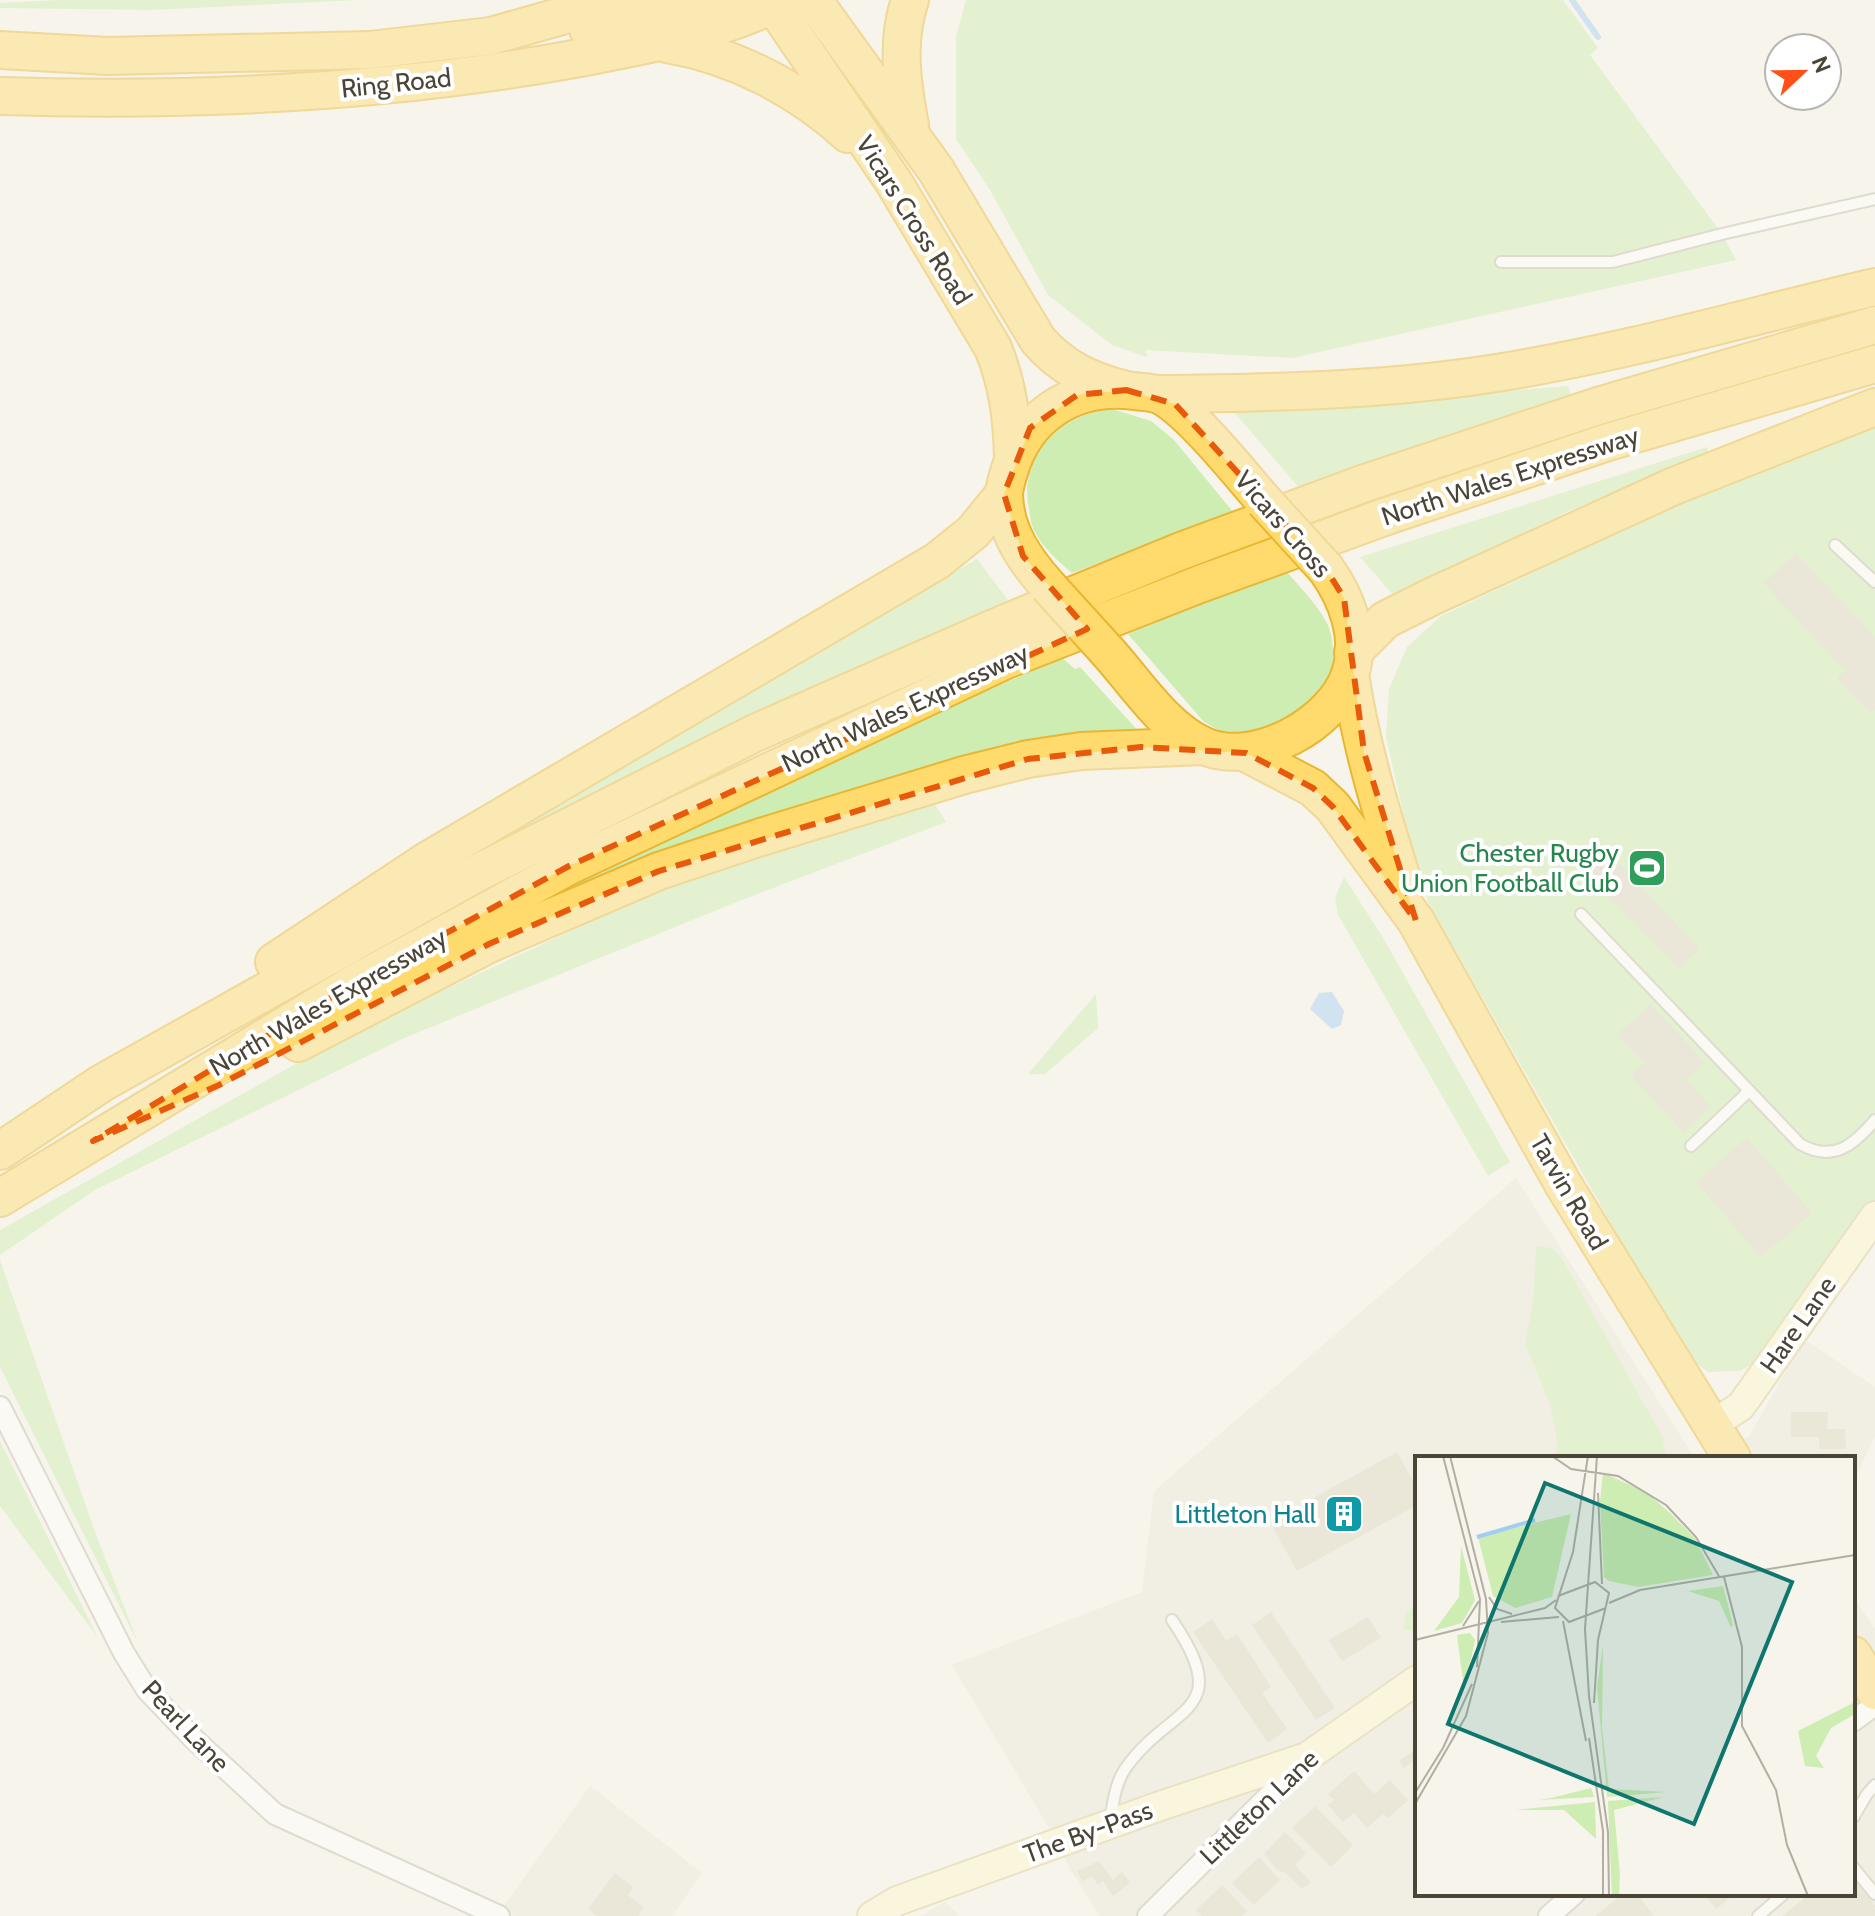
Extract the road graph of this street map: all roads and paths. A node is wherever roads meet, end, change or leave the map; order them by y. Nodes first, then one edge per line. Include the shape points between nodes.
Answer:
1 (618, 0) edge
2 (719, 0) edge
3 (813, 0) edge
4 (910, 0) edge
5 (775, 2) edge
6 (491, 36) junction
7 (660, 42) junction
8 (0, 50) edge
9 (0, 96) edge
10 (911, 133) junction
11 (893, 181) junction
12 (1875, 199) edge
13 (1501, 262) dead end
14 (1875, 287) edge
15 (1875, 325) edge
16 (1875, 364) edge
17 (1141, 392) junction
18 (1875, 407) edge
19 (1013, 458) junction
20 (1004, 494) junction
21 (1835, 545) dead end
22 (1875, 582) edge
23 (1352, 663) junction
24 (1204, 746) junction
25 (1246, 753) junction
26 (1581, 914) dead end
27 (1416, 921) junction
28 (102, 1083) junction
29 (1749, 1091) junction
30 (1875, 1120) edge
31 (93, 1141) junction
32 (1691, 1146) dead end
33 (0, 1151) edge
34 (0, 1198) edge
35 (1875, 1216) edge
36 (0, 1407) edge
37 (1721, 1447) edge
38 (1172, 1620) dead end
39 (1855, 1658) edge
40 (1415, 1681) edge
41 (1875, 1691) edge
42 (1875, 1705) edge
43 (1855, 1720) edge
44 (1307, 1757) junction
45 (1875, 1785) edge
46 (1855, 1815) edge
47 (1110, 1824) junction
48 (1855, 1869) edge
49 (1875, 1894) edge
50 (1572, 1896) edge
51 (1782, 1896) edge
52 (499, 1916) edge
53 (872, 1916) edge
54 (1148, 1916) edge
55 (1549, 1916) edge
56 (1758, 1916) edge

1 - 6 highway, Ring Road
2 - 6 highway via 597,28
3 - 10 highway, Vicars Cross Road
4 - 10 highway via 901,65
5 - 7 highway, Ring Road via 718,27
5 - 11 highway, Vicars Cross Road
6 - 8 highway, Ring Road via 370,50 246,54 108,56
7 - 9 highway, Ring Road via 538,66 362,87 200,97
7 - 11 highway via 695,48 786,88 838,125
10 - 17 highway, Vicars Cross Road via 1051,355 1078,374
11 - 19 highway, Vicars Cross Road via 993,348 1012,410
12 - 13 lane via 1613,262
14 - 17 highway via 1491,374 1329,391
15 - 28 highway, North Wales Expressway via 1598,406 1365,483 1003,624 755,733 477,873
16 - 31 highway, North Wales Expressway via 1608,442 1387,516 1006,660 569,866 355,983
17 - 19 highway via 1098,390 1062,402 1030,428
17 - 23 highway, Vicars Cross, bridge via 1175,404 1326,569 1344,598 1353,630
18 - 23 highway via 1674,486 1433,596 1385,620
19 - 20 highway
20 - 24 highway, bridge via 1023,556 1163,714
20 - 28 highway via 973,532 937,561 428,860
21 - 22 lane
23 - 25 highway via 1340,692 1310,724
23 - 27 highway via 1356,712 1373,787
24 - 25 highway
24 - 31 highway via 1081,751 1028,759 659,871 489,944 219,1085
25 - 27 highway via 1313,788 1333,807
26 - 29 lane
27 - 37 highway, Tarvin Road via 1563,1184
28 - 33 highway, North Wales Expressway
29 - 30 lane via 1800,1144 1816,1153 1839,1151
29 - 32 lane
31 - 34 highway, North Wales Expressway
35 - 37 street, Hare Lane via 1741,1406
36 - 52 street, Pearl Lane via 124,1653 147,1690 194,1739 275,1814
38 - 47 lane via 1191,1647 1200,1686 1193,1704 1124,1770
39 - 41 highway
40 - 44 street, Littleton Lane
42 - 43 street
44 - 47 street, The By-Pass
44 - 54 street, Littleton Lane
45 - 46 lane
47 - 53 street, The By-Pass via 897,1901
48 - 49 lane
50 - 55 street
51 - 56 lane

